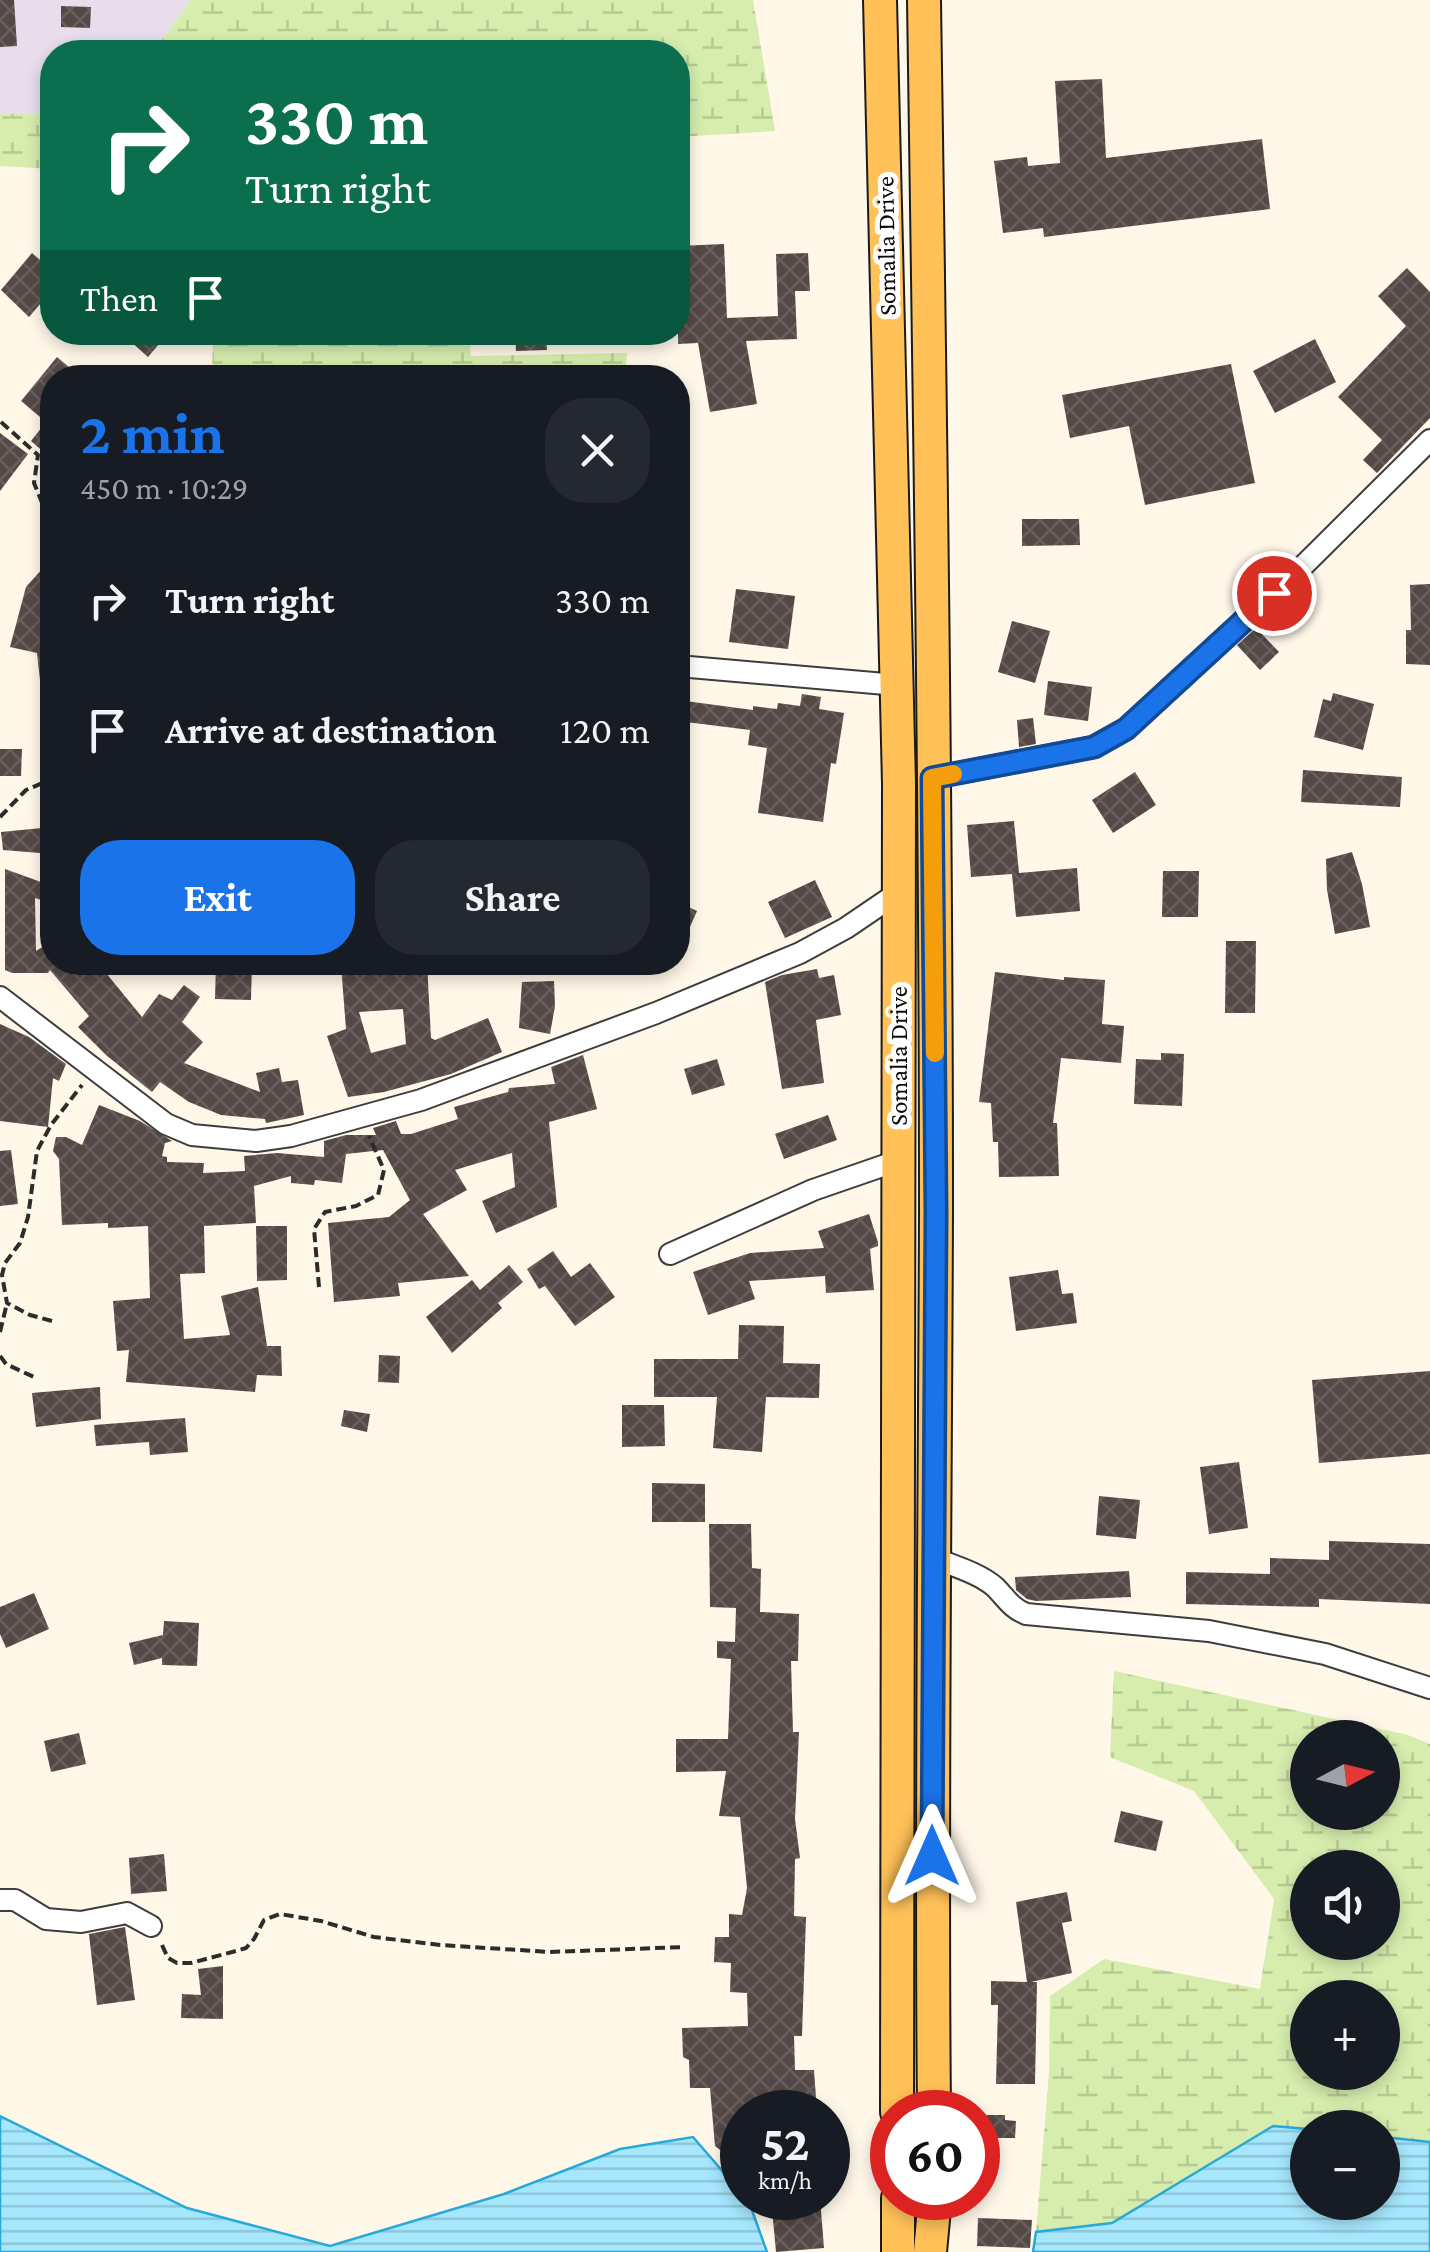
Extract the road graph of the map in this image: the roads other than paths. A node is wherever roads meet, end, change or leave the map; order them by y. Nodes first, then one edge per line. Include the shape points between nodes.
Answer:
1 (880, 0) edge
2 (924, 0) edge
3 (1430, 440) edge
4 (690, 667) edge
5 (897, 686) junction
6 (932, 778) junction
7 (899, 892) junction
8 (0, 997) edge
9 (897, 1161) junction
10 (670, 1254) dead end
11 (934, 1558) junction
12 (1430, 1688) edge
13 (0, 1900) edge
14 (151, 1926) road end
15 (897, 2090) edge
16 (934, 2090) edge
17 (898, 2220) edge
18 (934, 2220) edge
19 (898, 2252) edge
20 (930, 2252) edge

1 - 5 main road, Somalia Drive
2 - 6 main road, Somalia Drive
3 - 6 street via 1126,729 1094,747
4 - 5 street
5 - 7 main road, Somalia Drive
6 - 11 main road, Somalia Drive
7 - 8 street via 831,936 738,979 421,1100 256,1141 206,1138 166,1124
7 - 9 main road, Somalia Drive
9 - 10 street via 813,1190
9 - 15 main road, Somalia Drive
11 - 12 street via 995,1587 1026,1614 1209,1632 1326,1654
11 - 16 main road, Somalia Drive
13 - 14 street via 15,1900 46,1920 81,1922 126,1913
17 - 19 main road
18 - 20 main road

